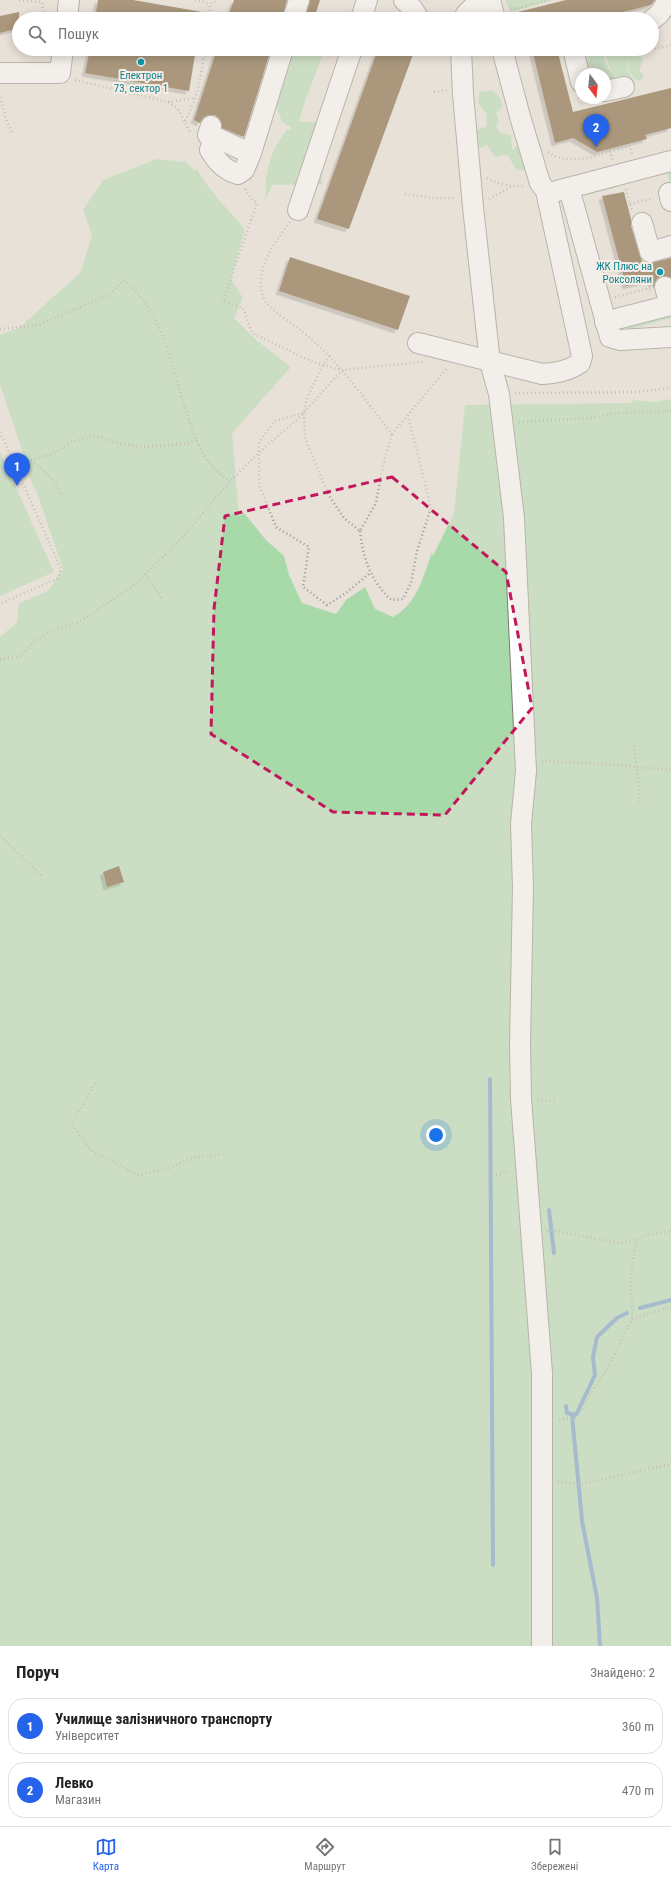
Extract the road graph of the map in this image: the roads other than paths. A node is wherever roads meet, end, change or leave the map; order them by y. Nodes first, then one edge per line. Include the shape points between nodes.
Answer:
1 (69, 0) edge
2 (299, 0) edge
3 (367, 0) edge
4 (404, 0) edge
5 (480, 0) edge
6 (669, 0) edge
7 (67, 12) edge
8 (295, 12) edge
9 (363, 12) edge
10 (415, 12) edge
11 (468, 12) edge
12 (659, 14) edge
13 (62, 56) edge
14 (281, 56) edge
15 (350, 56) edge
16 (462, 56) edge
17 (504, 56) edge
18 (575, 56) edge
19 (578, 68) edge
20 (0, 73) edge
21 (251, 153) junction
22 (671, 161) edge
23 (543, 187) junction
24 (569, 188) junction
25 (671, 193) edge
26 (671, 201) edge
27 (298, 210) road end
28 (642, 223) dead end
29 (671, 246) edge
30 (669, 299) edge
31 (605, 322) junction
32 (671, 336) edge
33 (418, 343) dead end
34 (490, 361) junction
35 (542, 1646) edge

1 - 7 lane
2 - 8 lane
3 - 9 lane
4 - 10 lane
5 - 11 lane
6 - 12 lane
13 - 20 lane via 60,73
14 - 21 lane
15 - 27 lane
16 - 34 lane via 472,197
17 - 23 lane
18 - 19 lane
21 - 21 lane via 234,148 222,139 208,135 222,166 230,172 238,174 244,170
22 - 24 lane via 631,178
23 - 24 lane via 557,191
23 - 34 lane via 582,356 580,363 571,369 542,374
24 - 31 lane
25 - 26 lane
28 - 29 lane via 650,252
30 - 31 lane
31 - 32 lane via 610,337 620,340
33 - 34 lane
34 - 35 lane via 498,394 514,518 526,762 521,824 524,887 520,1045 521,1099 542,1373

